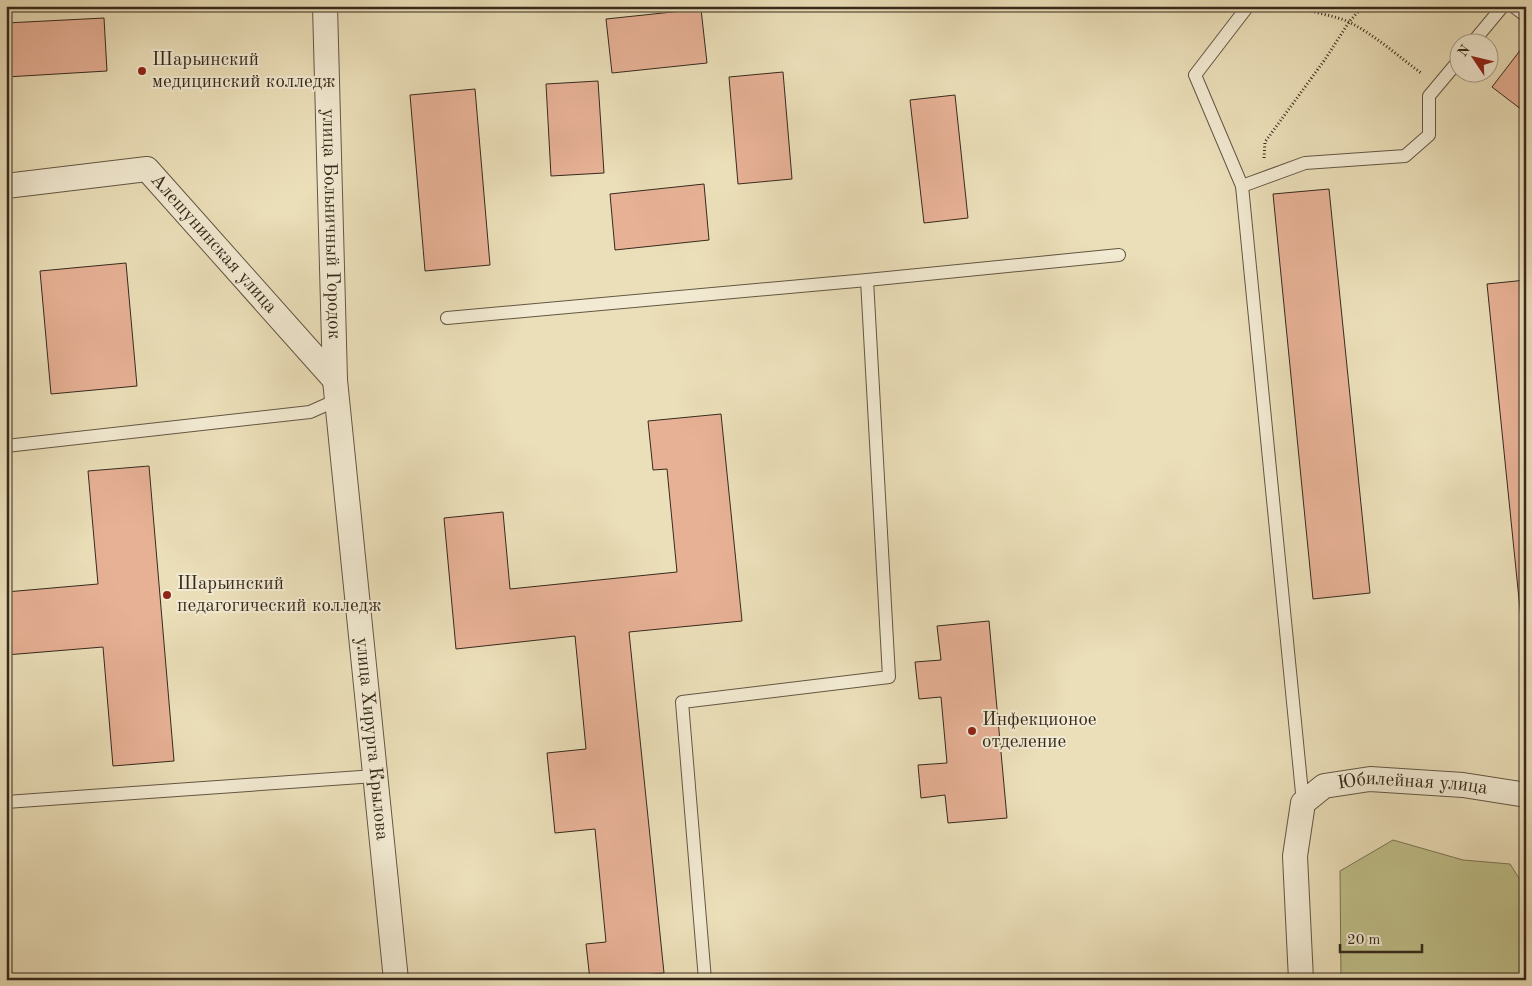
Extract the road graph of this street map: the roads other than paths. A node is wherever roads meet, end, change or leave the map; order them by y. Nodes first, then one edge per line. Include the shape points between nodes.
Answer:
1 (325, 6) edge
2 (1248, 6) edge
3 (1503, 6) edge
4 (1513, 6) edge
5 (1526, 16) edge
6 (1481, 32) edge
7 (1450, 71) edge
8 (6, 186) edge
9 (1242, 186) junction
10 (1119, 254) dead end
11 (867, 280) junction
12 (447, 318) dead end
13 (336, 390) junction
14 (6, 446) edge
15 (375, 776) junction
16 (1526, 795) edge
17 (6, 802) edge
18 (1303, 802) junction
19 (396, 980) edge
20 (705, 980) edge
21 (1301, 980) edge

1 - 13 street, улица Больничный Городок
2 - 9 lane via 1195,75
3 - 6 lane
4 - 5 lane
7 - 9 lane via 1429,96 1429,135 1406,156 1305,163
8 - 13 street, Алешунинская улица via 147,169
9 - 18 lane
10 - 11 lane
11 - 12 lane
11 - 20 lane via 889,677 682,702
13 - 14 lane via 310,412
13 - 15 street, улица Хирурга Крылова
15 - 17 lane
15 - 19 street, улица Хирурга Крылова
16 - 18 street, Юбилейная улица via 1463,785 1370,779 1324,786
18 - 21 street via 1295,856

